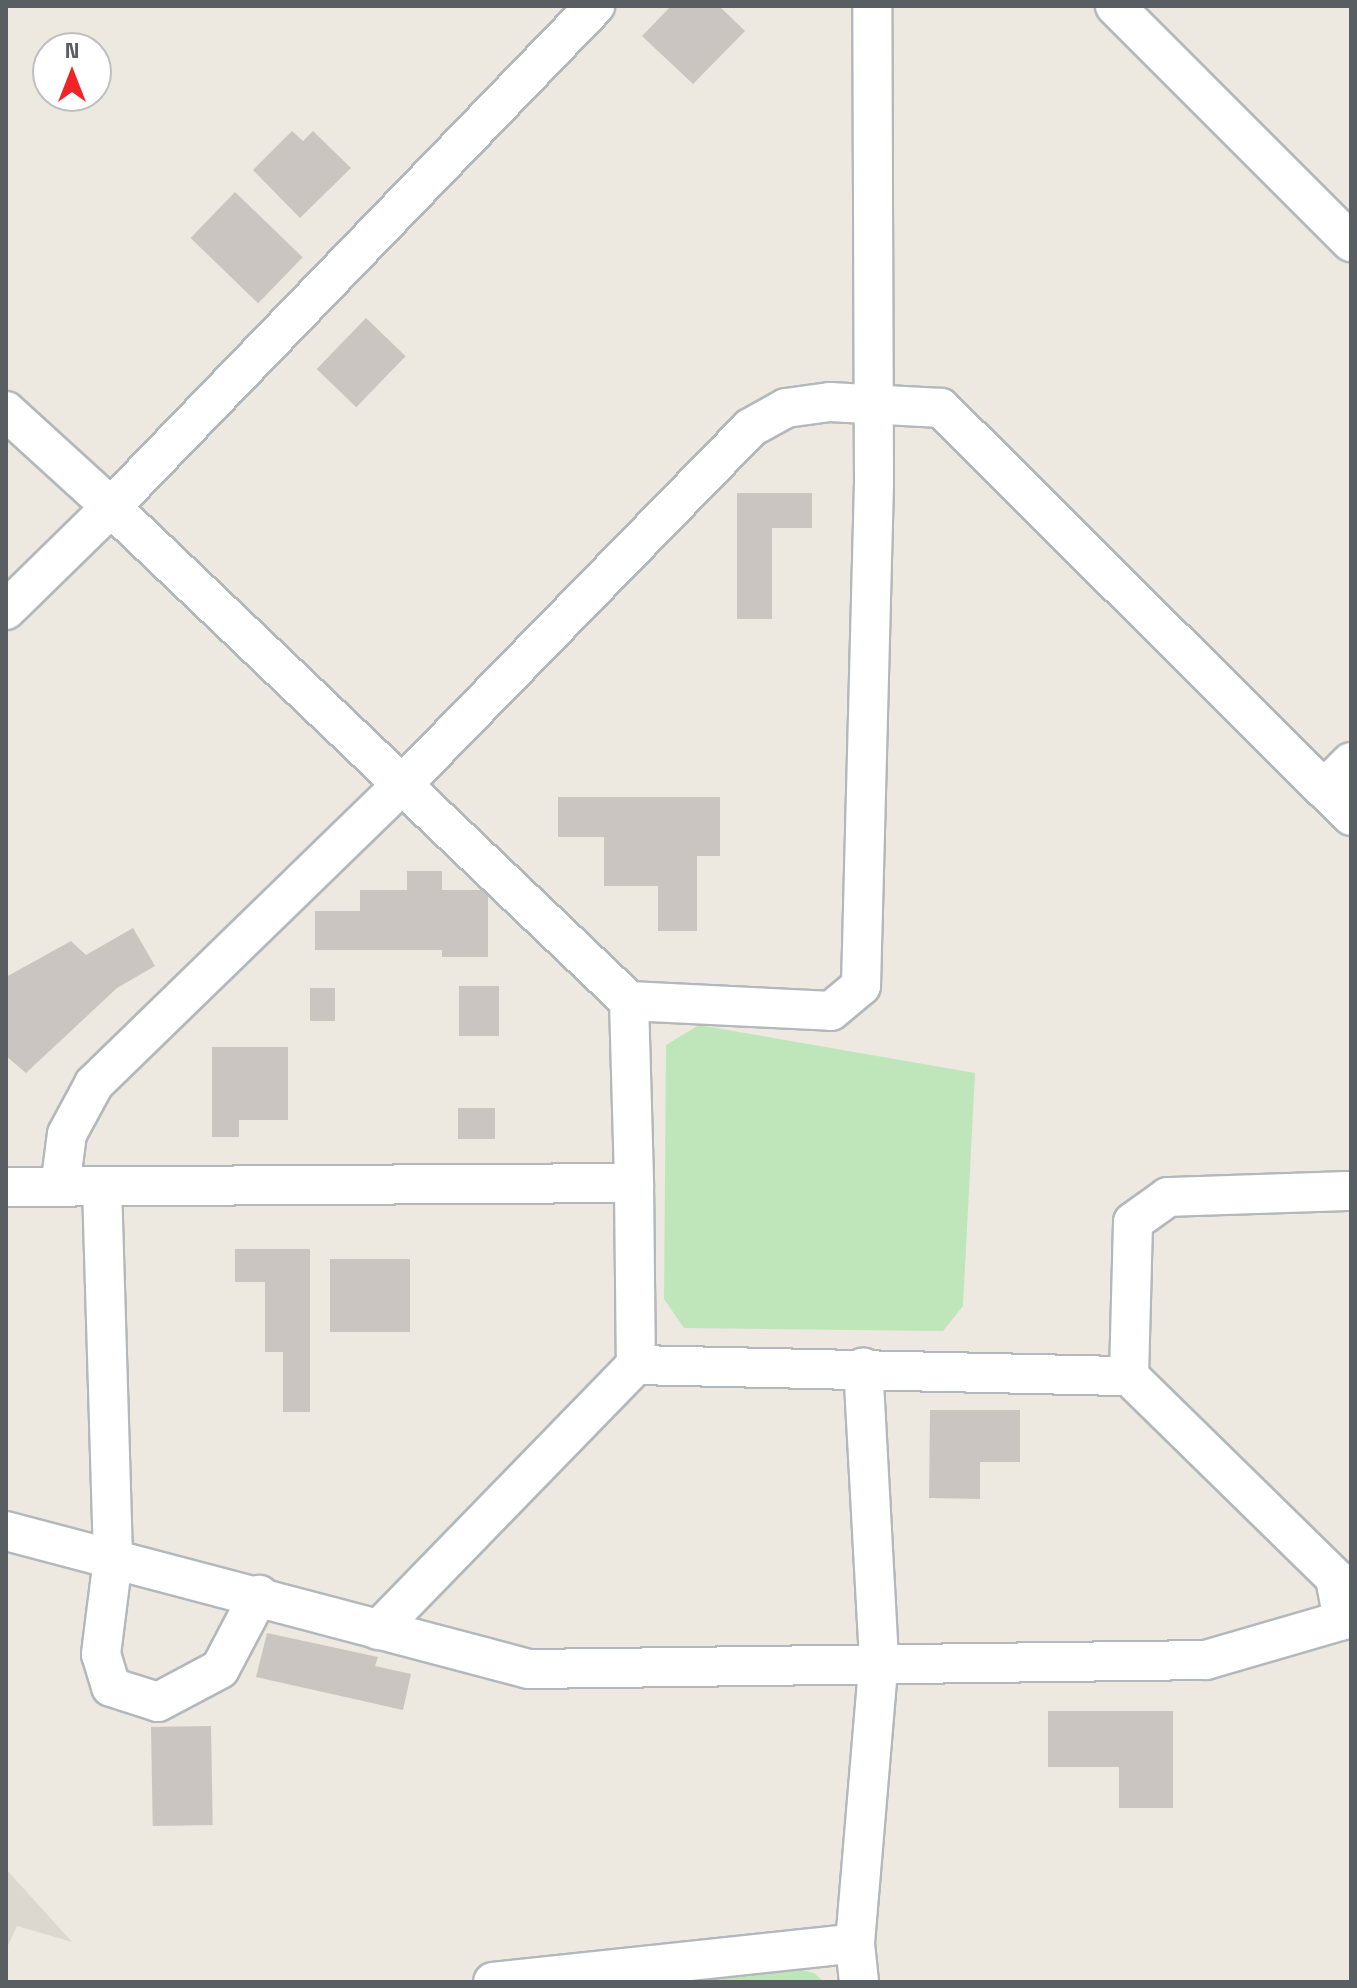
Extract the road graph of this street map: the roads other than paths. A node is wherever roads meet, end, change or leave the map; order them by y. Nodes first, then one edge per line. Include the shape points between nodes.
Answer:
1 (595, 6) edge
2 (872, 6) edge
3 (1115, 6) edge
4 (1351, 242) edge
5 (873, 406) junction
6 (6, 411) edge
7 (111, 507) junction
8 (6, 610) edge
9 (1351, 762) edge
10 (404, 783) junction
11 (1324, 789) junction
12 (1351, 816) edge
13 (629, 1001) junction
14 (634, 1183) junction
15 (102, 1186) junction
16 (6, 1187) edge
17 (60, 1187) junction
18 (1351, 1191) edge
19 (636, 1365) junction
20 (863, 1367) junction
21 (1129, 1376) junction
22 (6, 1531) edge
23 (113, 1559) junction
24 (259, 1595) junction
25 (1347, 1619) edge
26 (378, 1630) junction
27 (879, 1660) junction
28 (855, 1943) junction
29 (493, 1982) edge
30 (859, 1982) edge

1 - 7 street
2 - 5 street
3 - 4 street
5 - 10 street via 830,402 786,408 750,428
5 - 11 street via 941,408
5 - 13 street via 861,986 831,1011
6 - 7 street
7 - 8 street
7 - 10 street
9 - 11 street
10 - 13 street
10 - 17 street via 94,1084 67,1134
11 - 12 street
13 - 14 street
14 - 15 street
14 - 19 street
15 - 17 street
15 - 23 street
16 - 17 street
18 - 21 street via 1168,1197 1133,1222
19 - 20 street
19 - 26 street
20 - 21 street
20 - 27 street
21 - 25 street via 1335,1578
22 - 23 street
23 - 24 street
23 - 24 street via 101,1654 111,1687 158,1702 220,1669
24 - 26 street
25 - 27 street via 1206,1660
26 - 27 street via 529,1669
27 - 28 street
28 - 29 street
28 - 30 street

